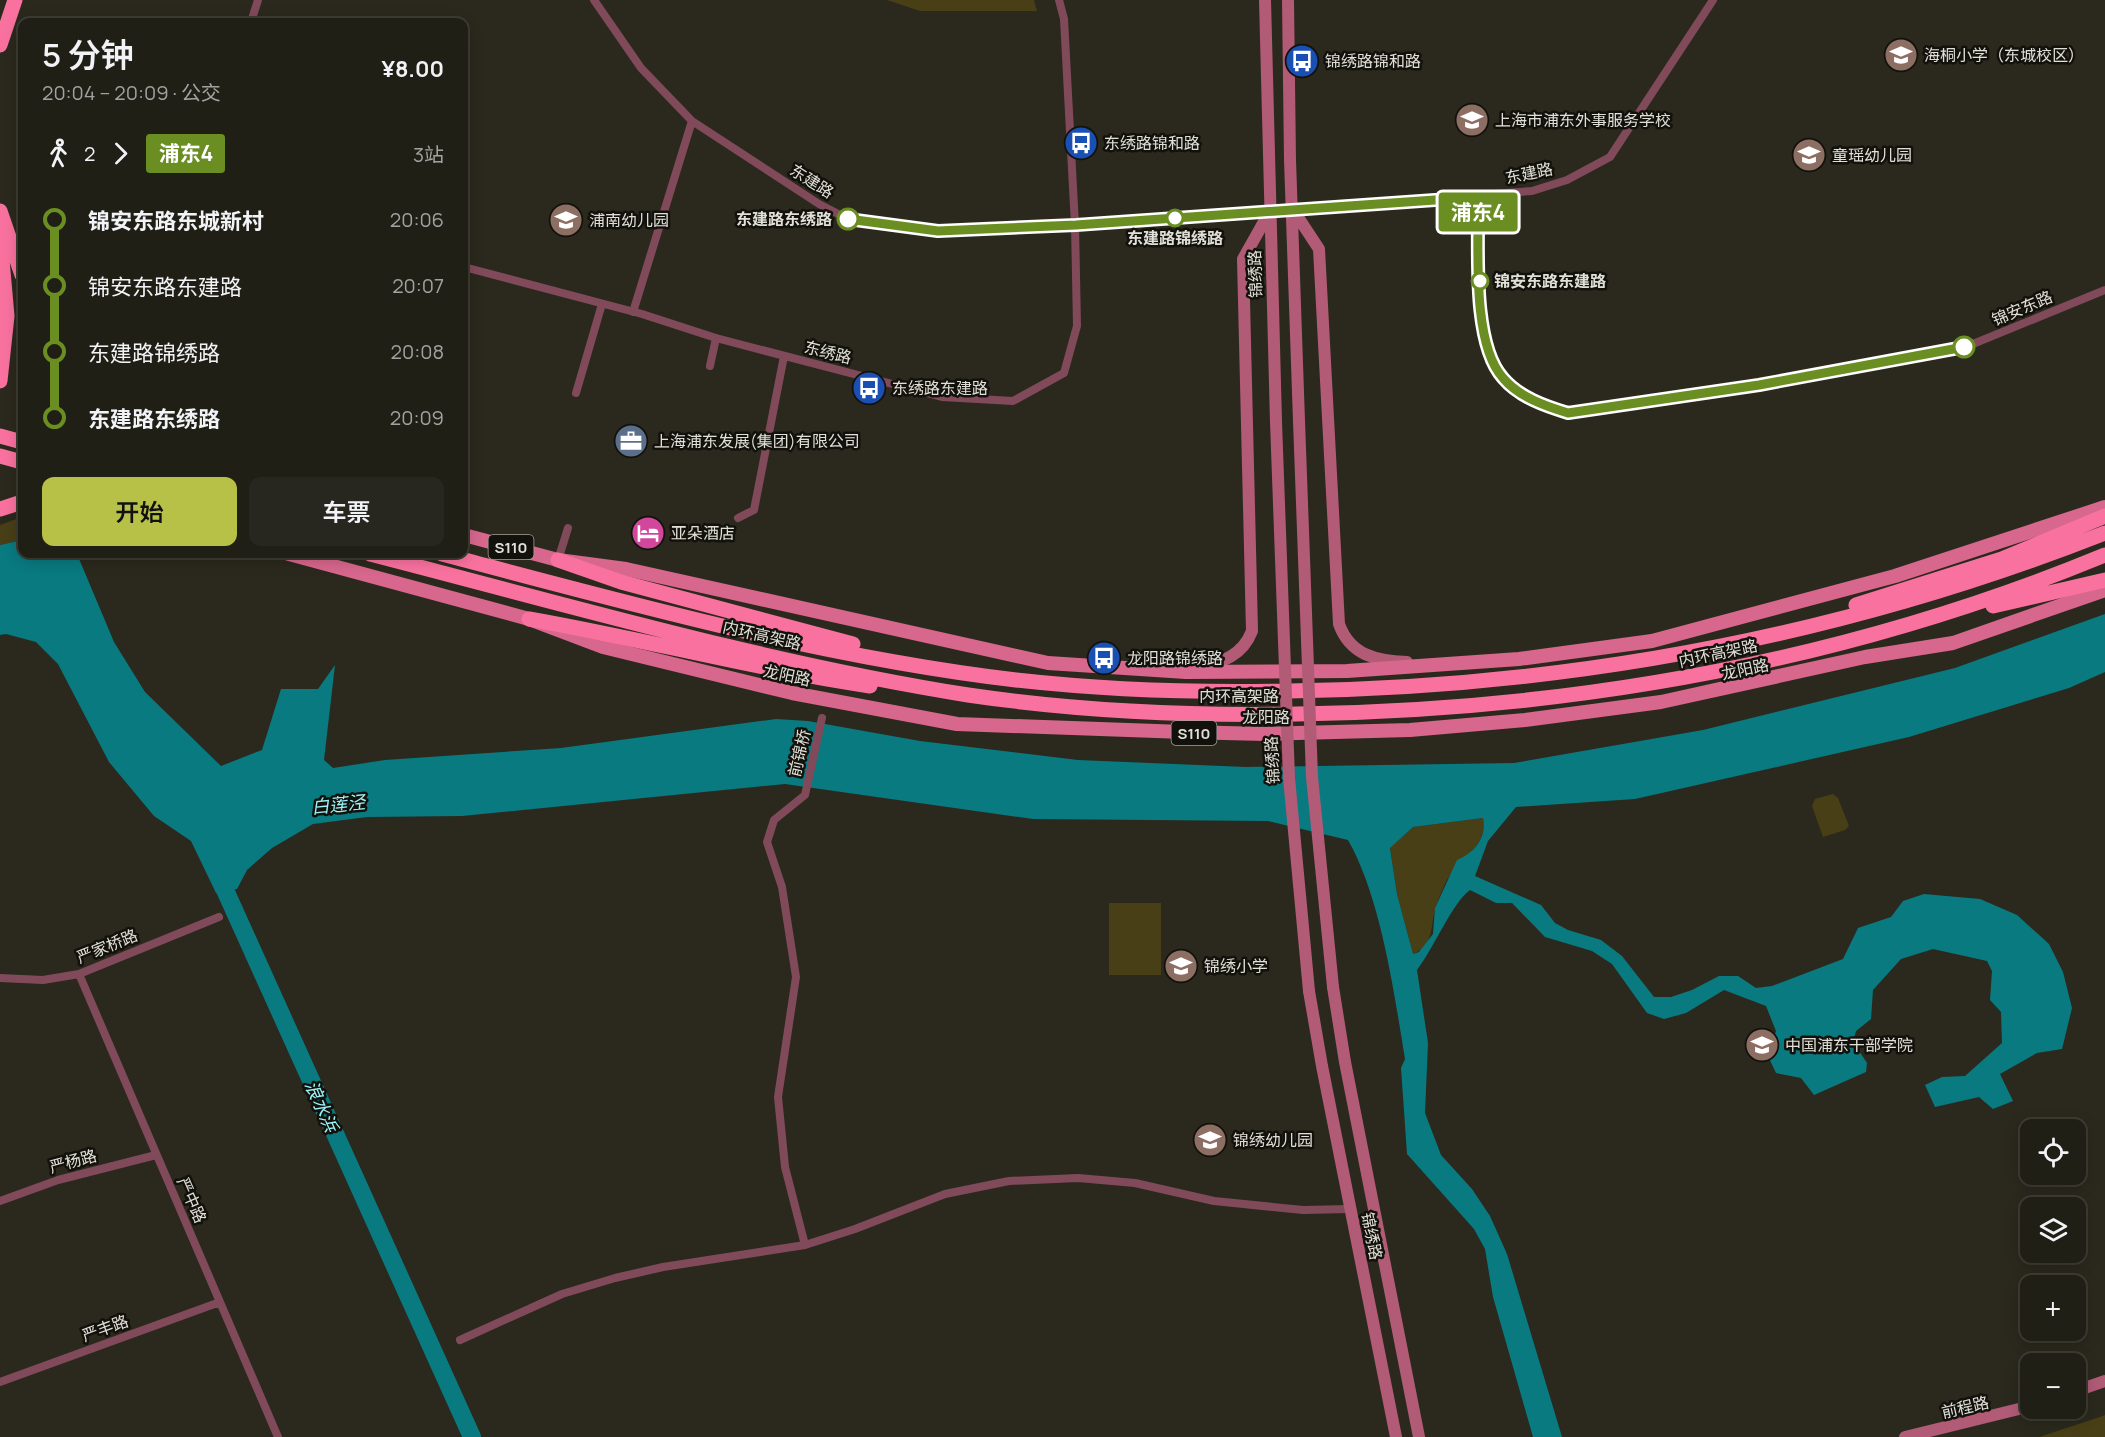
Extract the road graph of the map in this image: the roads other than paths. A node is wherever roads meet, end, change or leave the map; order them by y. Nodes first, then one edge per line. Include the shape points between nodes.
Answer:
1 (15, 0) edge
2 (258, 0) edge
3 (594, 0) edge
4 (1059, 0) edge
5 (1265, 0) edge
6 (1288, 0) edge
7 (1713, 0) edge
8 (252, 18) edge
9 (0, 45) edge
10 (692, 121) junction
11 (1478, 197) junction
12 (1292, 208) junction
13 (0, 211) edge
14 (1270, 211) junction
15 (1076, 225) junction
16 (0, 237) edge
17 (18, 263) edge
18 (468, 268) edge
19 (2105, 290) edge
20 (602, 304) junction
21 (633, 312) junction
22 (716, 338) junction
23 (784, 356) junction
24 (710, 366) dead end
25 (0, 381) edge
26 (576, 393) dead end
27 (0, 434) edge
28 (18, 439) edge
29 (0, 456) edge
30 (18, 461) edge
31 (0, 463) edge
32 (18, 468) edge
33 (18, 503) edge
34 (2105, 507) edge
35 (0, 509) edge
36 (2105, 516) edge
37 (738, 518) dead end
38 (568, 528) dead end
39 (2105, 533) edge
40 (468, 536) edge
41 (2105, 555) edge
42 (304, 558) edge
43 (385, 558) edge
44 (456, 558) edge
45 (558, 560) junction
46 (2105, 580) edge
47 (2105, 590) edge
48 (529, 619) junction
49 (1896, 628) junction
50 (1716, 648) junction
51 (1491, 662) junction
52 (1186, 672) junction
53 (969, 674) junction
54 (967, 694) junction
55 (822, 718) dead end
56 (219, 917) dead end
57 (79, 974) junction
58 (0, 978) edge
59 (156, 1155) junction
60 (0, 1201) edge
61 (1350, 1209) junction
62 (805, 1245) junction
63 (220, 1302) junction
64 (460, 1340) dead end
65 (2105, 1381) edge
66 (0, 1382) edge
67 (2086, 1388) edge
68 (2020, 1409) edge
69 (1935, 1434) edge
70 (278, 1437) edge
71 (1396, 1437) edge
72 (1419, 1437) edge
73 (1905, 1437) edge

1 - 9 highway
2 - 8 street
3 - 10 street, 东建路 via 640,68
4 - 15 street, 东绣路 via 1064,19
5 - 14 main road, 锦绣路
6 - 12 main road, 锦绣路
7 - 11 street, 东建路 via 1610,157 1567,180 1533,191
10 - 15 street, 东建路 via 848,219 938,231
10 - 21 street
11 - 12 street, 东建路
11 - 19 street, 锦安东路 via 1484,340 1502,378 1544,406 1568,413 1759,385 1963,348
12 - 14 street, 东建路
12 - 51 main road via 1319,249 1334,558 1342,632 1356,650 1378,660
12 - 72 main road, 锦绣路, bridge via 1312,777 1333,987
13 - 17 highway
14 - 15 street, 东建路
14 - 52 main road via 1243,259 1252,631 1233,656
14 - 61 main road, 锦绣路, bridge via 1289,778 1309,991
15 - 23 street, 东绣路 via 1077,326 1064,373 1013,401 942,397
16 - 25 highway via 6,286 6,336
18 - 20 street, 东绣路
20 - 21 street, 东绣路
20 - 26 street
21 - 22 street, 东绣路
22 - 23 street, 东绣路
22 - 24 street
23 - 37 street via 754,510
27 - 28 highway
29 - 30 highway
31 - 32 main road
33 - 35 highway
34 - 51 main road, S110 via 1917,570 1666,637
36 - 50 highway via 2002,559
38 - 45 street
39 - 50 highway, 内环高架路 via 1903,602
40 - 45 main road, S110
41 - 49 highway, 内环高架路 via 1991,598
42 - 48 main road, 龙阳路 / S110
43 - 54 highway, 内环高架路 via 736,647
44 - 53 highway, 内环高架路 via 804,644
45 - 52 main road, S110 via 626,569 1030,660 1094,668
45 - 53 highway via 621,582
46 - 49 highway
47 - 48 main road, 龙阳路 / S110 via 1969,638 1865,657 1713,693 1525,720 1350,733 957,724 698,672 603,647
48 - 54 highway via 807,676
49 - 54 highway, 内环高架路 via 1800,654 1658,684 1410,711 1184,714
50 - 53 highway, 内环高架路 via 1521,678 1348,690 1122,689
51 - 52 main road, S110 via 1347,671
55 - 62 street, 前锦桥 via 805,795 774,820 766,842 782,887 796,977 778,1097 785,1167
56 - 57 street, 严家桥路
57 - 58 street, 严家桥路 via 43,980
57 - 59 street, 严中路
59 - 60 street, 严杨路 via 58,1180
59 - 63 street, 严中路
61 - 62 street via 1303,1210 1214,1201 1135,1183 1078,1178 1009,1181 945,1194
61 - 71 main road, 锦绣路
62 - 64 street via 615,1278 562,1294
63 - 66 street, 严丰路
63 - 70 street, 严中路
65 - 67 main road
68 - 69 main road, 前程路
69 - 73 main road, 前程路

